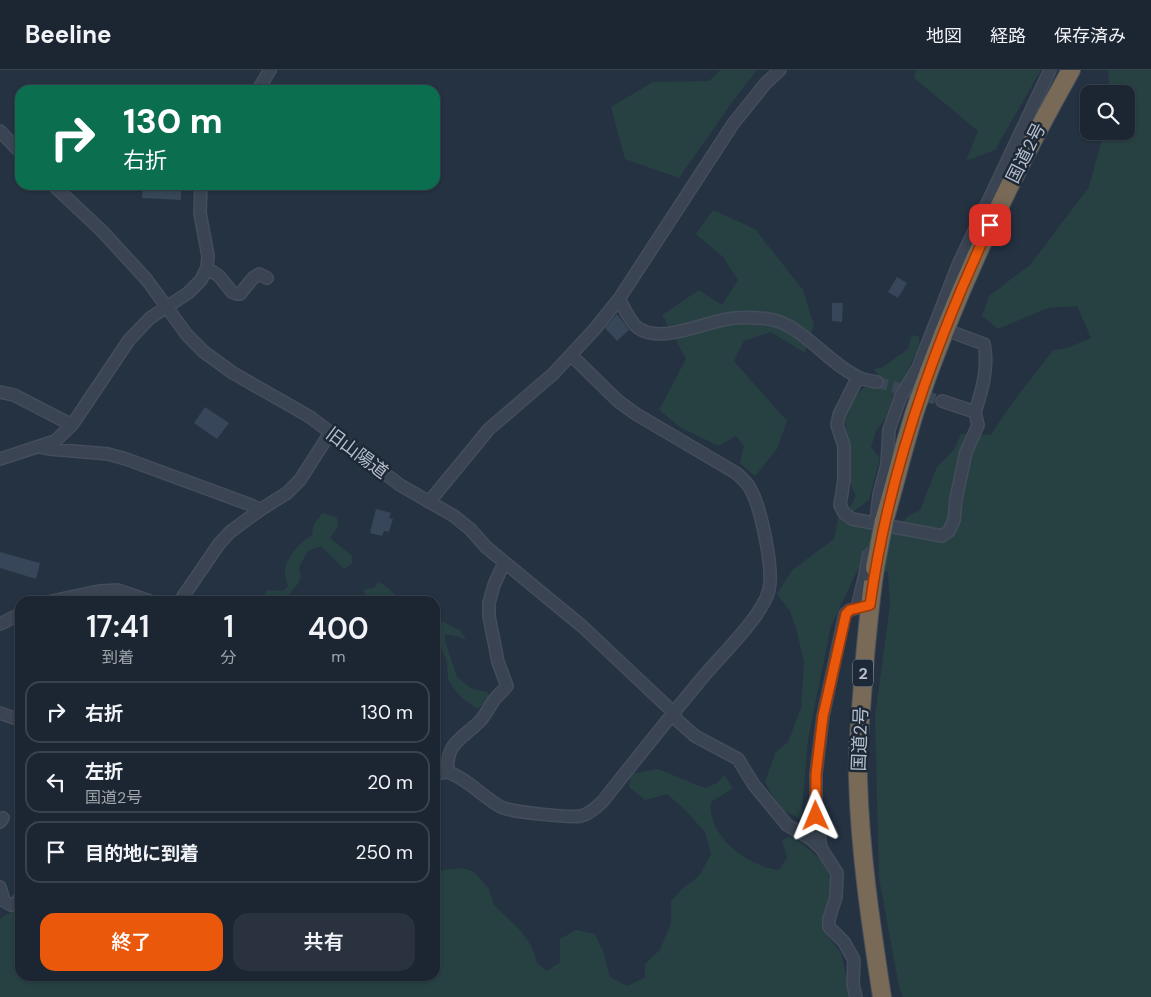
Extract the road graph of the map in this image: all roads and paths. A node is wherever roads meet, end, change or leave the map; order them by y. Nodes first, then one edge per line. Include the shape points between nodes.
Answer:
1 (270, 70) edge
2 (780, 70) edge
3 (1050, 70) edge
4 (1070, 70) edge
5 (261, 85) edge
6 (0, 130) edge
7 (15, 146) edge
8 (58, 190) edge
9 (201, 190) edge
10 (207, 268) junction
11 (266, 278) dead end
12 (619, 299) junction
13 (166, 307) junction
14 (946, 330) junction
15 (571, 356) junction
16 (858, 377) junction
17 (877, 382) tunnel mouth
18 (0, 392) edge
19 (942, 401) tunnel mouth
20 (975, 412) junction
21 (72, 425) junction
22 (330, 433) junction
23 (40, 447) junction
24 (0, 459) edge
25 (429, 502) junction
26 (260, 510) junction
27 (880, 521) junction
28 (504, 563) junction
29 (76, 596) edge
30 (135, 596) edge
31 (183, 596) edge
32 (863, 606) junction
33 (15, 616) edge
34 (0, 624) edge
35 (673, 712) junction
36 (0, 713) edge
37 (15, 718) edge
38 (448, 772) junction
39 (440, 773) edge
40 (821, 848) junction
41 (0, 887) edge
42 (15, 905) edge
43 (856, 997) edge
44 (882, 997) edge

1 - 5 street
2 - 12 street via 733,124
3 - 27 street via 958,265 918,368 901,396 889,430 887,464 879,495
4 - 14 highway, 国道2号 / 2 via 1011,182
6 - 7 street
8 - 13 street, 旧山陽道 via 102,231 147,280
9 - 10 street via 200,213 208,256
10 - 11 street via 237,294 259,274
10 - 13 street via 188,293
12 - 15 street
12 - 16 street via 636,326 663,334 735,318 782,322
13 - 21 street via 150,318 130,340
13 - 22 street, 旧山陽道 via 204,352 233,373 310,417
14 - 20 street via 984,344 982,392
14 - 27 highway, 国道2号 / 2 via 916,409
15 - 25 street via 489,429
15 - 35 street via 636,414 736,473 751,489 758,505 768,551 769,590 748,625
16 - 17 street
16 - 20 street via 837,424 844,446 840,505 852,519 942,536 949,531 954,520 966,452 978,425
18 - 21 street via 14,395
19 - 20 street
21 - 23 street via 55,441
22 - 25 street, 旧山陽道 via 400,485
22 - 26 street via 300,480 287,494
23 - 24 street
23 - 26 street via 126,458
25 - 28 street, 旧山陽道 via 454,516
26 - 31 street via 219,544
27 - 32 highway, 国道2号 / 2, bridge
28 - 35 street, 旧山陽道 via 583,627
28 - 38 street via 489,602 498,662 507,686 481,720 454,744 449,753
29 - 30 street via 118,590
32 - 40 street via 846,614 823,716 816,774 816,816
32 - 44 highway, 国道2号 / 2 via 858,778 861,840
33 - 34 street
35 - 38 street via 604,801 581,816 503,808
35 - 40 street, 旧山陽道 via 694,736 738,760 787,825
36 - 37 street
38 - 39 street
40 - 43 street via 837,873 836,897 829,927 844,942 854,960
41 - 42 street via 4,901

